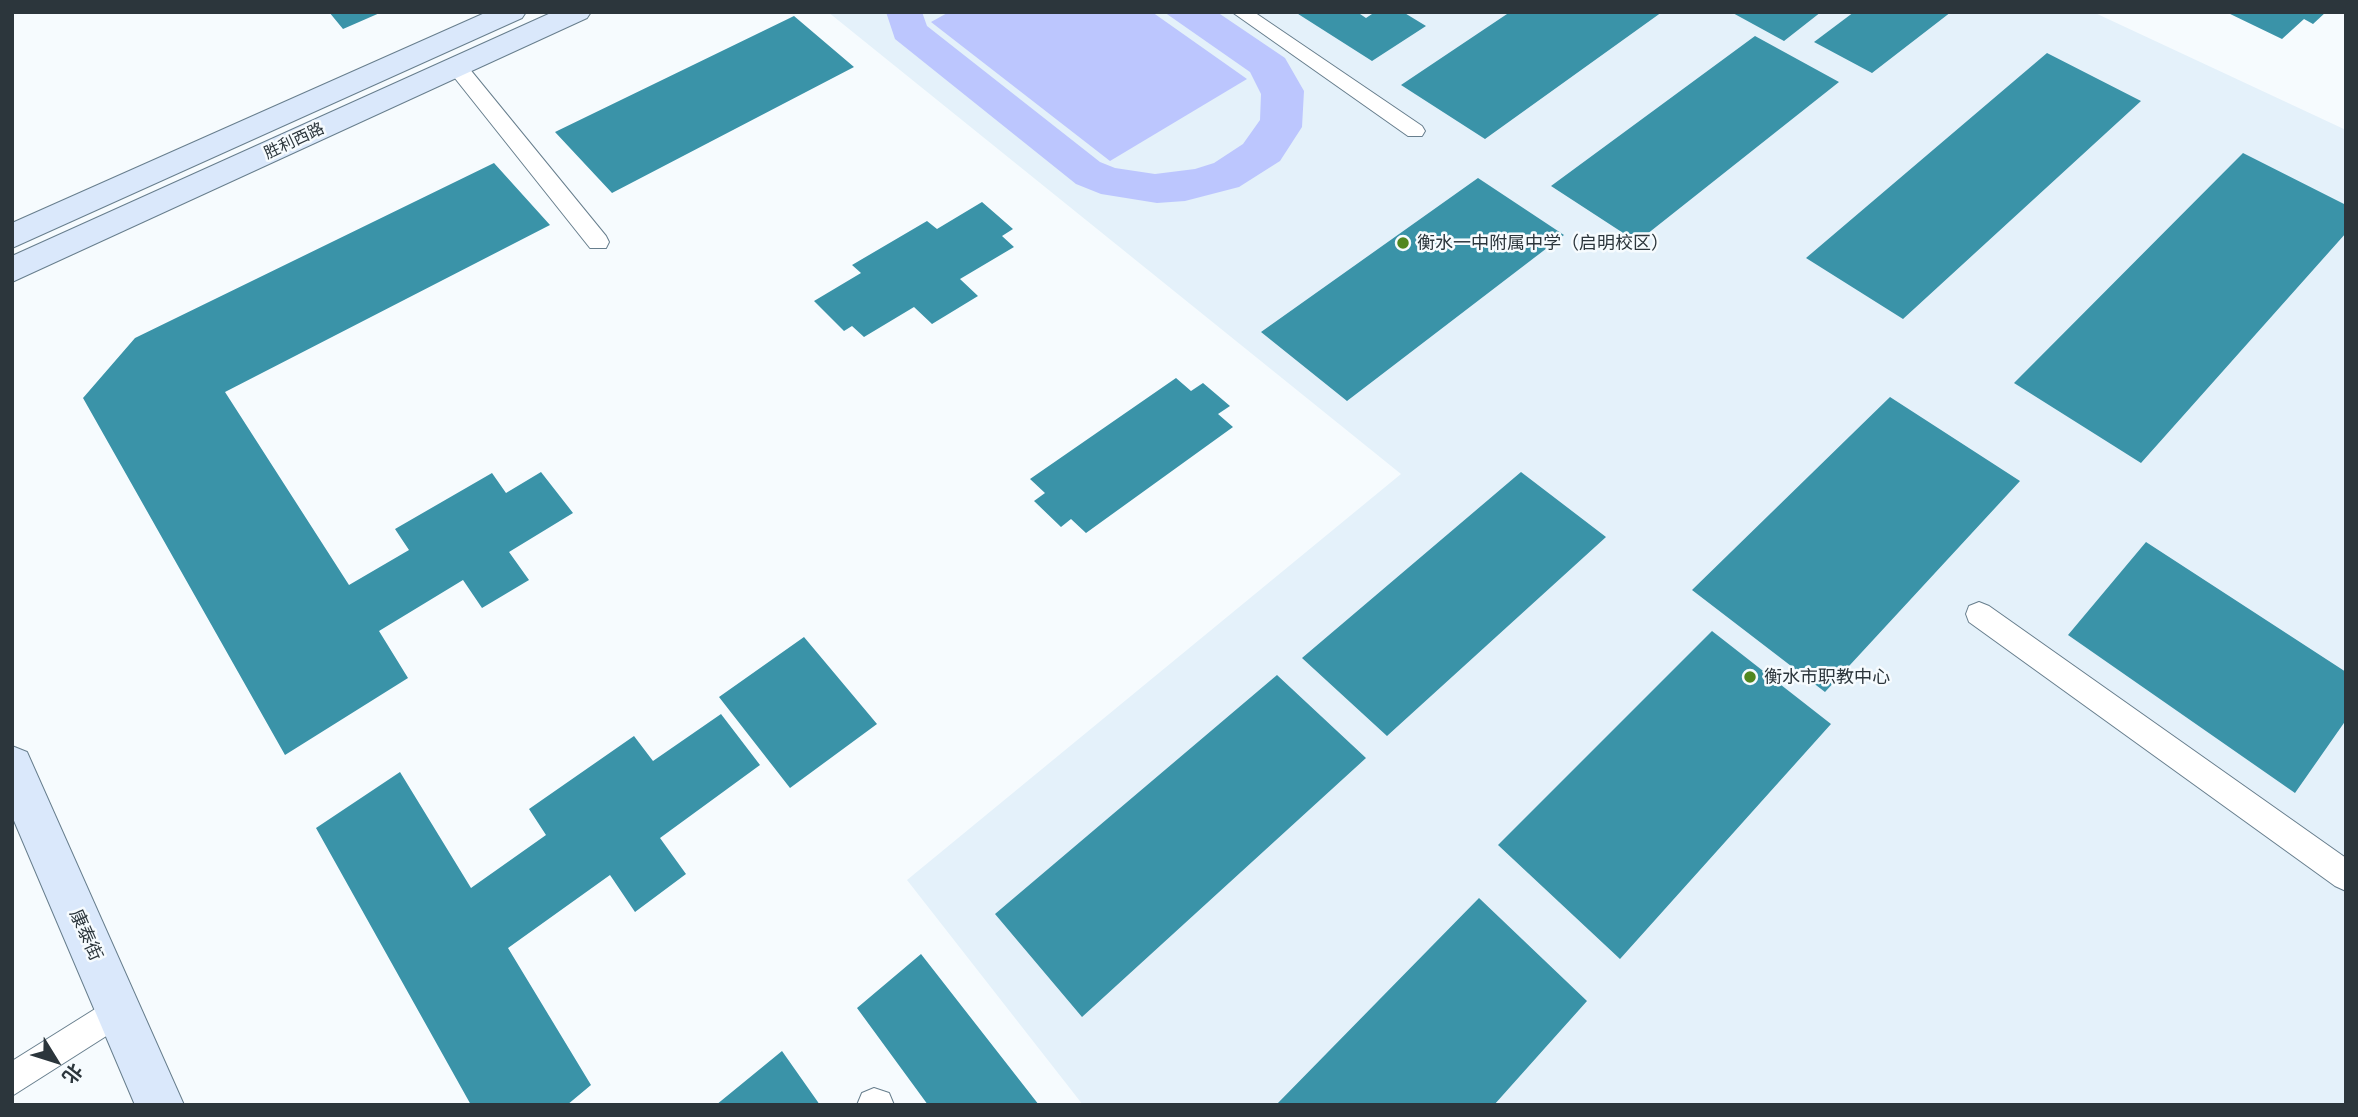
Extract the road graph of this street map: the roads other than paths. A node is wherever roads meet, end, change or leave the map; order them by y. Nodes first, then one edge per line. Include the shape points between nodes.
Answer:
1 (512, 12) edge
2 (577, 12) edge
3 (1241, 12) edge
4 (457, 67) junction
5 (1415, 131) dead end
6 (12, 236) edge
7 (598, 243) dead end
8 (12, 270) edge
9 (1979, 614) dead end
10 (12, 766) edge
11 (2346, 876) edge
12 (118, 1010) junction
13 (12, 1080) edge
14 (160, 1105) edge

1 - 6 main road, 胜利西路
2 - 4 main road, 胜利西路
3 - 5 lane
4 - 7 lane
4 - 8 main road, 胜利西路
9 - 11 lane
10 - 12 main road, 康泰街
12 - 13 lane
12 - 14 main road, 康泰街

